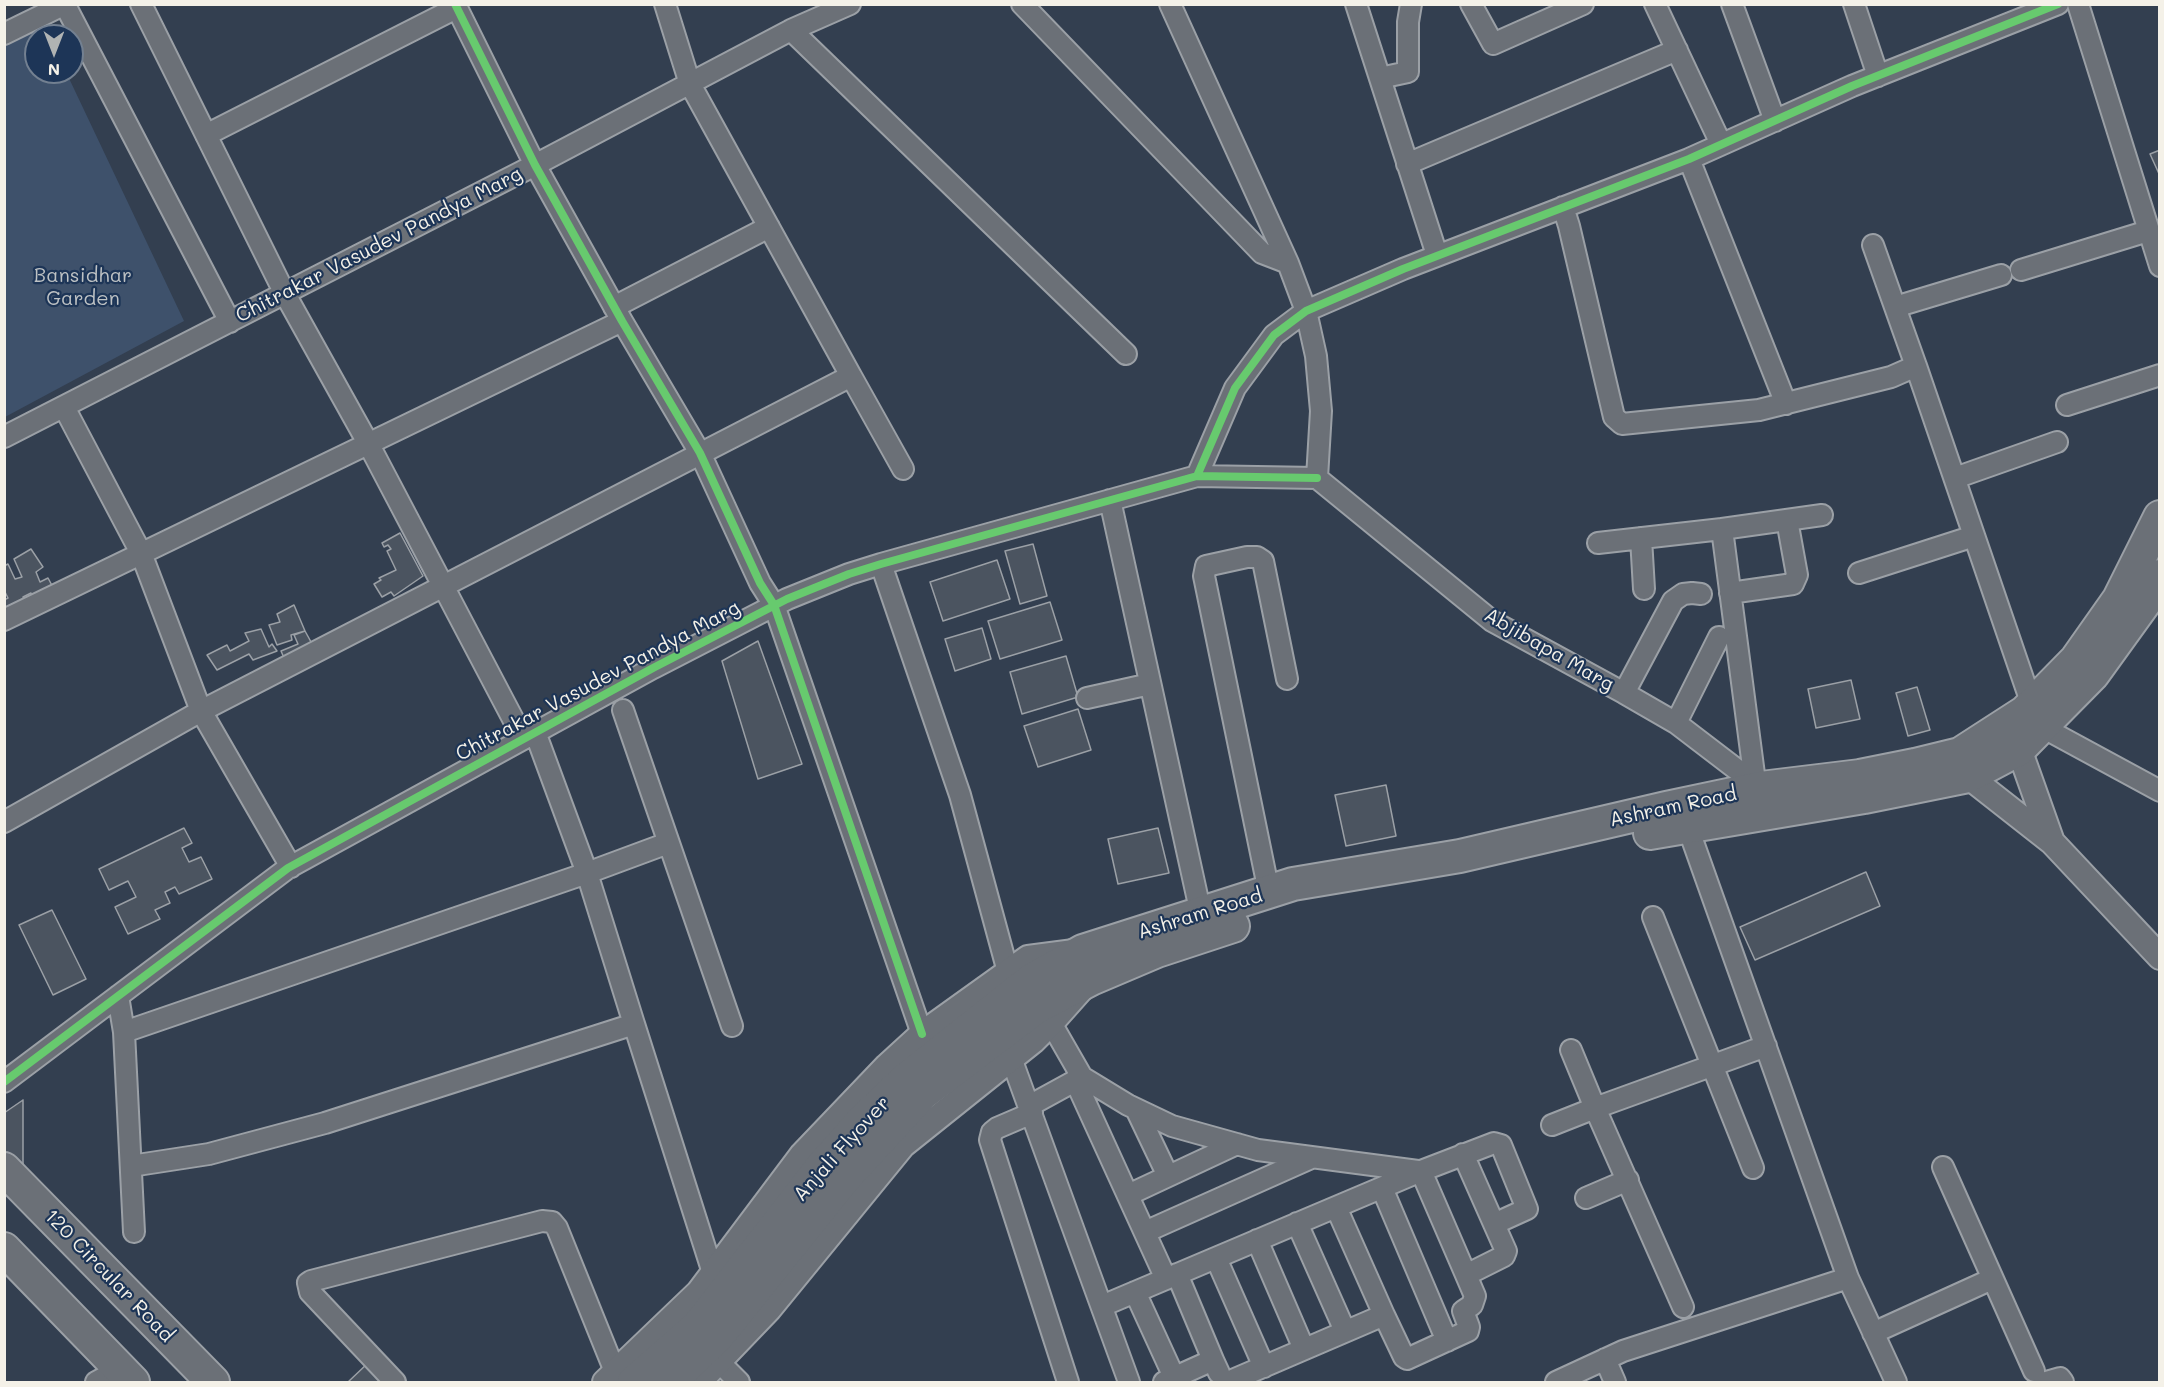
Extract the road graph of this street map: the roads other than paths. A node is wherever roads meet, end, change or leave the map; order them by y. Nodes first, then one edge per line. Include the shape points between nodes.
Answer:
1 (141, 4) edge
2 (665, 4) edge
3 (850, 4) edge
4 (1022, 4) edge
5 (1170, 4) edge
6 (1356, 4) edge
7 (1411, 4) edge
8 (1471, 4) edge
9 (1583, 4) edge
10 (1656, 4) edge
11 (1732, 4) edge
12 (1854, 4) edge
13 (2058, 4) edge
14 (2078, 4) edge
15 (65, 5) edge
16 (456, 6) edge
17 (791, 30) junction
18 (4, 34) edge
19 (1677, 50) junction
20 (1878, 76) junction
21 (1380, 78) junction
22 (690, 84) junction
23 (1775, 120) junction
24 (206, 135) junction
25 (1721, 144) junction
26 (1689, 159) junction
27 (1407, 164) junction
28 (535, 165) junction
29 (1563, 207) junction
30 (769, 227) junction
31 (2148, 231) junction
32 (1873, 245) dead end
33 (1437, 255) junction
34 (1288, 263) junction
35 (2160, 266) edge
36 (2021, 270) dead end
37 (2001, 275) dead end
38 (285, 294) junction
39 (1895, 307) junction
40 (1306, 311) junction
41 (618, 314) junction
42 (230, 322) junction
43 (1126, 354) dead end
44 (1916, 366) junction
45 (2160, 375) edge
46 (851, 376) junction
47 (1786, 404) junction
48 (2067, 405) dead end
49 (64, 406) junction
50 (4, 437) edge
51 (2057, 442) dead end
52 (368, 443) junction
53 (700, 453) junction
54 (903, 469) dead end
55 (1197, 476) junction
56 (1317, 478) junction
57 (1954, 478) junction
58 (1110, 500) junction
59 (1822, 515) dead end
60 (2160, 517) edge
61 (1787, 520) junction
62 (1722, 529) junction
63 (1974, 536) junction
64 (1641, 538) junction
65 (1598, 543) dead end
66 (141, 553) junction
67 (881, 564) junction
68 (1859, 573) dead end
69 (442, 585) junction
70 (1644, 589) dead end
71 (1731, 593) junction
72 (1701, 594) dead end
73 (2147, 594) edge
74 (774, 605) junction
75 (4, 620) edge
76 (1719, 638) dead end
77 (1287, 679) dead end
78 (1150, 684) junction
79 (1624, 693) junction
80 (1087, 698) dead end
81 (623, 710) dead end
82 (201, 711) junction
83 (2037, 716) junction
84 (1676, 723) junction
85 (529, 735) junction
86 (2012, 737) junction
87 (1964, 765) junction
88 (1758, 785) junction
89 (2160, 791) edge
90 (4, 822) edge
91 (1688, 825) junction
92 (2052, 842) junction
93 (668, 843) junction
94 (291, 867) junction
95 (587, 873) junction
96 (1269, 892) junction
97 (1201, 914) junction
98 (1653, 917) dead end
99 (2160, 957) edge
100 (1087, 965) junction
101 (118, 996) junction
102 (1032, 996) junction
103 (634, 1024) junction
104 (732, 1026) dead end
105 (124, 1032) junction
106 (922, 1034) junction
107 (1766, 1046) junction
108 (1571, 1050) dead end
109 (1011, 1058) junction
110 (1711, 1066) junction
111 (1078, 1079) junction
112 (4, 1082) edge
113 (1595, 1107) junction
114 (1030, 1109) junction
115 (1136, 1109) junction
116 (1552, 1125) dead end
117 (1237, 1144) junction
118 (1463, 1154) junction
119 (1311, 1158) junction
120 (131, 1166) junction
121 (1943, 1167) dead end
122 (1753, 1168) dead end
123 (4, 1169) edge
124 (1421, 1171) junction
125 (1168, 1176) junction
126 (1628, 1180) junction
127 (1382, 1188) junction
128 (1128, 1195) junction
129 (1586, 1198) dead end
130 (1336, 1207) junction
131 (1297, 1223) junction
132 (1494, 1224) junction
133 (135, 1232) dead end
134 (1145, 1232) junction
135 (1257, 1240) junction
136 (4, 1249) edge
137 (1216, 1258) junction
138 (713, 1273) junction
139 (1466, 1275) junction
140 (1171, 1276) junction
141 (1848, 1278) junction
142 (1992, 1279) junction
143 (1135, 1292) junction
144 (1102, 1306) junction
145 (1683, 1307) dead end
146 (1384, 1315) junction
147 (1345, 1331) junction
148 (1873, 1333) junction
149 (1447, 1341) junction
150 (1304, 1349) junction
151 (1605, 1359) junction
152 (1213, 1360) junction
153 (719, 1362) junction
154 (1264, 1367) junction
155 (2040, 1377) edge
156 (116, 1378) edge
157 (618, 1380) edge
158 (1168, 1380) edge
159 (1129, 1382) edge
160 (213, 1383) edge
161 (395, 1383) edge
162 (670, 1383) edge
163 (699, 1383) edge
164 (739, 1383) edge
165 (1068, 1383) edge
166 (1226, 1383) edge
167 (1556, 1383) edge
168 (1615, 1383) edge
169 (1896, 1383) edge
170 (2063, 1383) edge

1 - 24 street
2 - 22 street
3 - 17 street, Chitrakar Vasudev Pandya Marg
4 - 34 street via 1262,253
5 - 34 street
6 - 21 street
7 - 21 street via 1408,72
8 - 9 street via 1493,44
10 - 19 street
11 - 23 street
12 - 20 street
13 - 20 street
14 - 31 street
15 - 18 street
15 - 42 street
16 - 24 street
16 - 28 street
17 - 22 street, Chitrakar Vasudev Pandya Marg
17 - 43 street
19 - 25 street
19 - 27 street
20 - 23 street
21 - 27 street
22 - 28 street, Chitrakar Vasudev Pandya Marg
22 - 30 street
23 - 25 street
24 - 38 street
25 - 26 street
26 - 29 street
26 - 47 street
27 - 33 street
28 - 38 street, Chitrakar Vasudev Pandya Marg
28 - 41 street
29 - 33 street
29 - 47 street via 1617,420 1629,424
30 - 41 street
30 - 46 street
31 - 35 street
31 - 36 street
32 - 39 street
33 - 40 street
34 - 40 street
37 - 39 street
38 - 42 street, Chitrakar Vasudev Pandya Marg
38 - 52 street
39 - 44 street
40 - 55 street via 1274,336 1235,388
40 - 56 street via 1316,356 1321,411
41 - 52 street
41 - 53 street
42 - 49 street, Chitrakar Vasudev Pandya Marg
44 - 47 street via 1892,377
44 - 57 street
45 - 48 street
46 - 53 street
46 - 54 street
49 - 50 street, Chitrakar Vasudev Pandya Marg
49 - 66 street
51 - 57 street
52 - 66 street
52 - 69 street
53 - 69 street
53 - 74 street
55 - 56 street, Chitrakar Vasudev Pandya Marg
55 - 58 street, Chitrakar Vasudev Pandya Marg
56 - 79 street, Abjibapa Marg via 1492,621
57 - 63 street
58 - 67 street, Chitrakar Vasudev Pandya Marg
58 - 78 street
59 - 61 street
60 - 73 main road, Ashram Road
61 - 62 street
61 - 71 street via 1797,575 1793,584
62 - 64 street
62 - 71 street
63 - 68 street
63 - 83 street
64 - 65 street
64 - 70 street
66 - 75 street
66 - 82 street
67 - 74 street, Chitrakar Vasudev Pandya Marg
67 - 102 street
69 - 82 street
69 - 85 street
71 - 88 street
72 - 79 street via 1683,594 1673,601
73 - 83 main road, Ashram Road via 2093,674
74 - 85 street, Chitrakar Vasudev Pandya Marg
74 - 106 street
76 - 84 street
77 - 96 street via 1263,561 1247,556 1206,566 1204,576
78 - 80 street
78 - 97 street
79 - 84 street, Abjibapa Marg
81 - 93 street
82 - 90 street
82 - 94 street
83 - 86 main road, Ashram Road
83 - 89 street
84 - 88 street, Abjibapa Marg
85 - 94 street, Chitrakar Vasudev Pandya Marg
85 - 95 street
86 - 87 main road, Ashram Road
86 - 92 street
87 - 88 main road, Ashram Road via 1915,765 1860,776
87 - 91 main road, Ashram Road via 1864,797
87 - 92 street
88 - 96 main road, Ashram Road via 1460,856 1293,884
91 - 100 main road, Ashram Road via 1464,876 1298,905 1157,951
91 - 107 street
92 - 99 street
93 - 95 street
93 - 104 street
94 - 101 street, Chitrakar Vasudev Pandya Marg
95 - 103 street
95 - 105 street
96 - 97 main road, Ashram Road
97 - 100 main road, Ashram Road via 1150,928
98 - 110 street
100 - 102 main road, Anjali Flyover
100 - 102 street via 1028,958
101 - 105 street
101 - 112 street, Chitrakar Vasudev Pandya Marg
102 - 106 street
102 - 109 street
102 - 111 street
102 - 157 main road, Anjali Flyover via 906,1079 823,1165 698,1326
102 - 162 main road, Anjali Flyover via 922,1094 844,1179 718,1336
103 - 120 street via 325,1124 209,1154
103 - 138 street
105 - 120 street
106 - 138 street via 802,1155
107 - 110 street
107 - 141 street
108 - 113 street
109 - 114 street
109 - 153 street via 903,1145 769,1309
110 - 113 street
110 - 122 street
111 - 114 street
111 - 115 street
111 - 128 street
113 - 116 street
113 - 126 street
114 - 144 street
114 - 165 street via 997,1128 990,1140
115 - 117 street via 1172,1126
115 - 125 street
117 - 119 street
117 - 125 street
118 - 124 street
118 - 132 street
118 - 132 street via 1494,1143 1501,1145 1527,1209
119 - 124 street
119 - 134 street
120 - 133 street
121 - 142 street
123 - 160 main road, 120 Circular Road
124 - 127 street
124 - 139 street
125 - 128 street
126 - 129 street
126 - 145 street
127 - 130 street
127 - 149 street
128 - 134 street
130 - 131 street
130 - 146 street
131 - 135 street
131 - 147 street
132 - 139 street via 1506,1254
134 - 140 street
135 - 137 street
135 - 150 street
136 - 156 main road
137 - 140 street
137 - 154 street
138 - 157 street
139 - 149 street via 1475,1296 1473,1305 1463,1311 1468,1331
140 - 143 street
140 - 152 street
141 - 148 street
141 - 151 street
142 - 148 street
142 - 155 street
143 - 144 street
143 - 158 street
144 - 159 street
146 - 147 street
146 - 149 street via 1407,1359
147 - 150 street
148 - 169 street
150 - 154 street
151 - 167 street
151 - 168 street
152 - 158 street
152 - 166 street
153 - 163 street
153 - 164 street
154 - 166 street
155 - 170 street via 2060,1378
157 - 161 street via 557,1228 552,1222 542,1221 308,1283 310,1292

